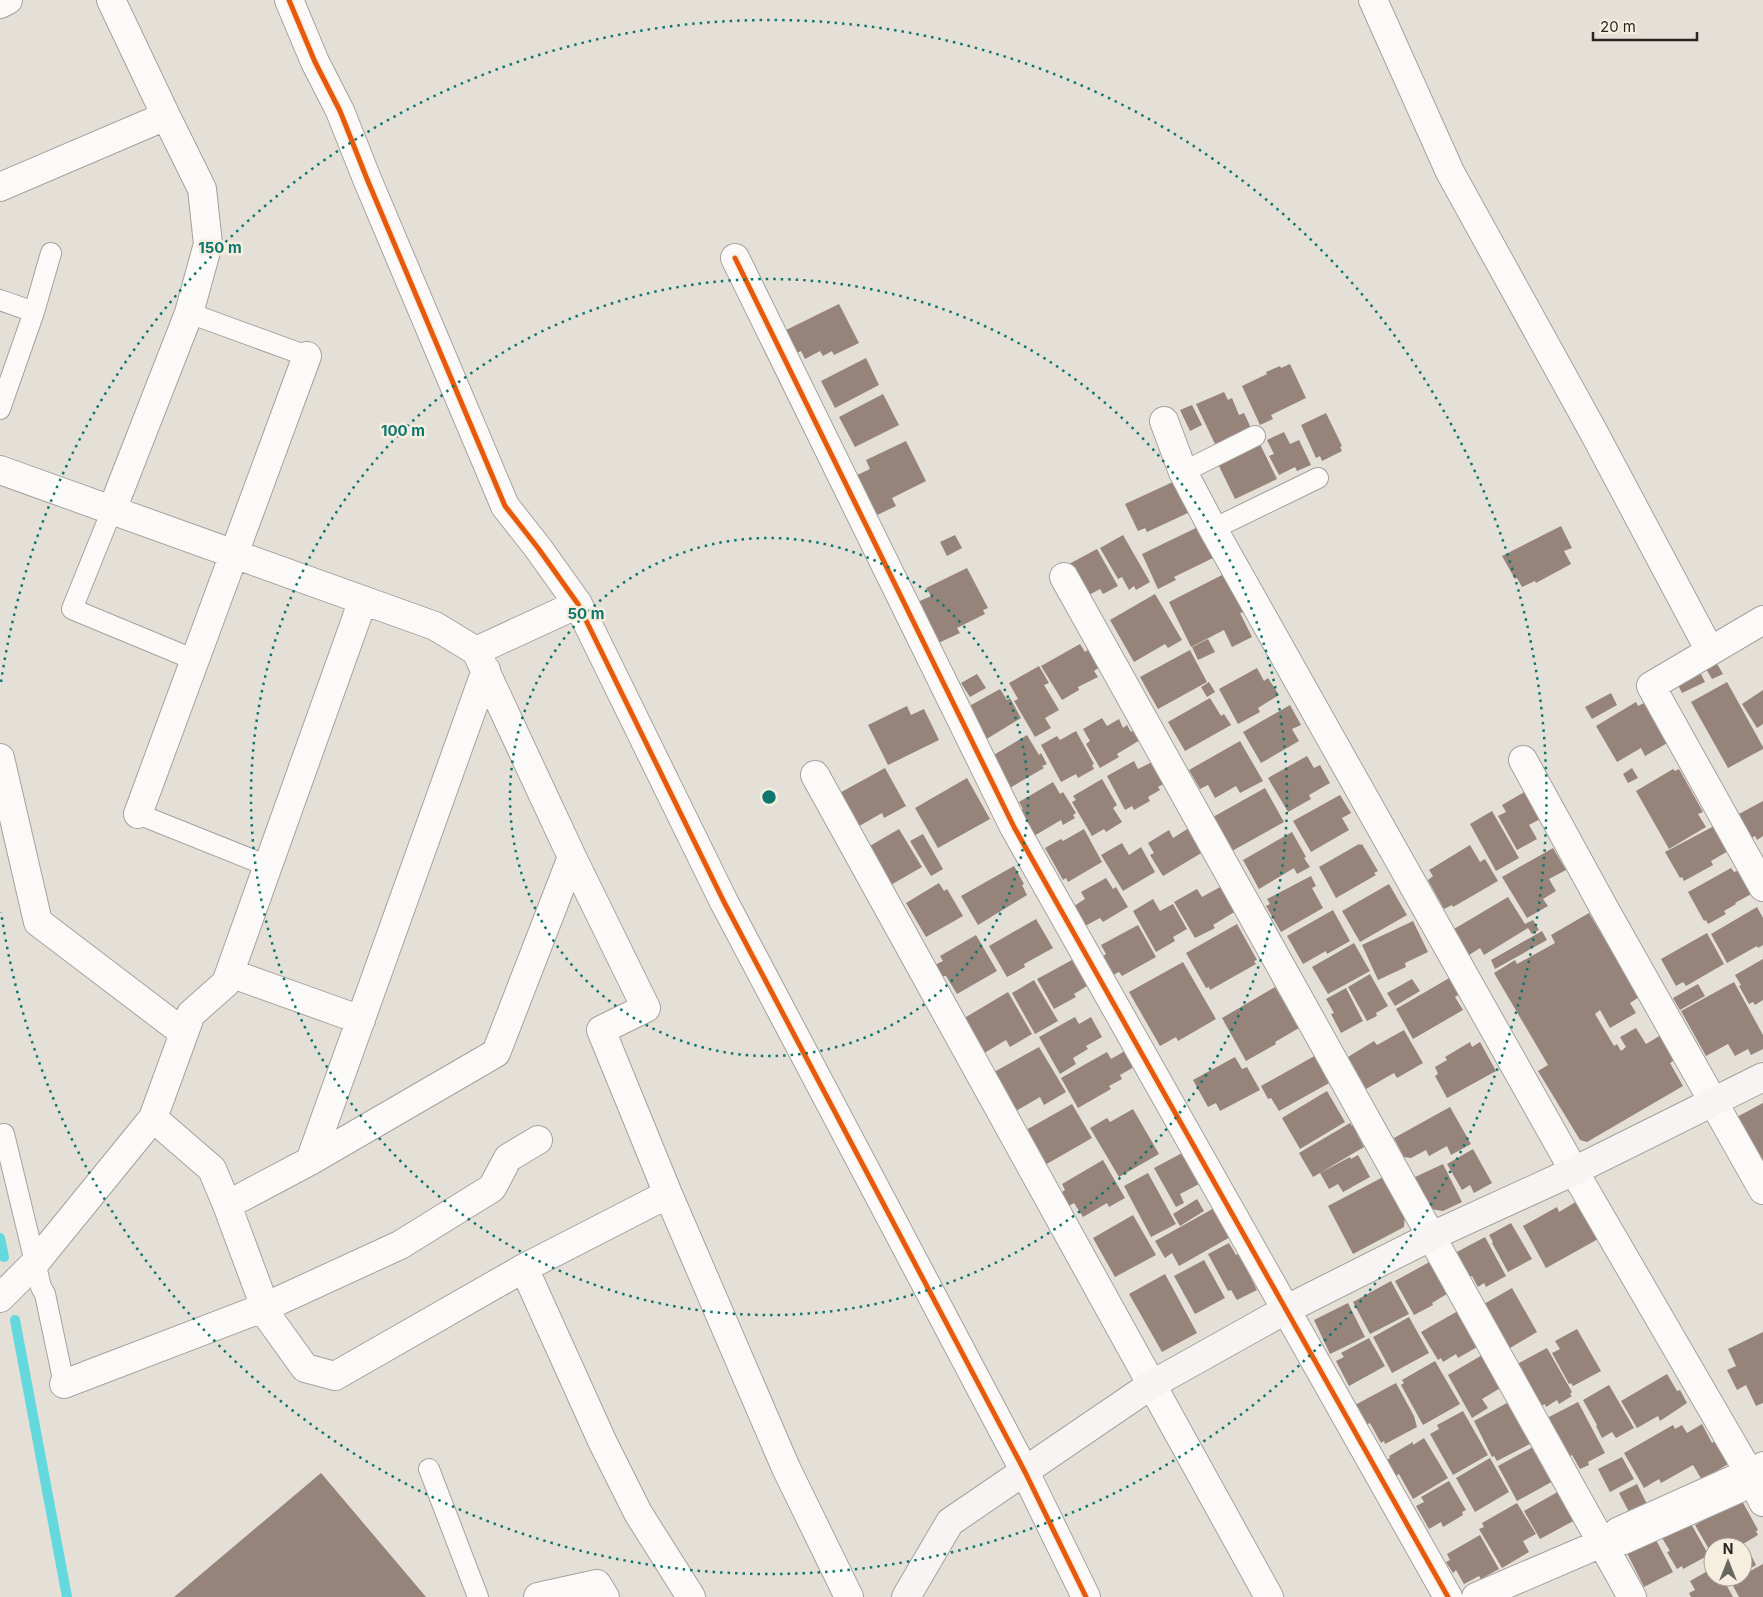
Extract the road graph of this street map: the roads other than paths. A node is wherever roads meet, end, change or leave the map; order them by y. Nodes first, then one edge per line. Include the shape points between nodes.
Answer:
1 (8, 0) edge
2 (111, 0) edge
3 (289, 0) edge
4 (1373, 0) edge
5 (0, 4) edge
6 (166, 116) junction
7 (0, 187) edge
8 (51, 253) dead end
9 (736, 258) dead end
10 (0, 300) edge
11 (34, 312) junction
12 (189, 313) junction
13 (307, 356) joint
14 (0, 409) edge
15 (1164, 421) dead end
16 (1255, 436) dead end
17 (0, 470) edge
18 (1183, 472) junction
19 (1318, 478) dead end
20 (112, 510) junction
21 (1213, 529) junction
22 (234, 554) junction
23 (1064, 576) dead end
24 (364, 600) junction
25 (578, 604) junction
26 (1763, 620) edge
27 (1710, 651) junction
28 (195, 660) junction
29 (481, 660) junction
30 (0, 758) edge
31 (1523, 760) dead end
32 (815, 775) dead end
33 (138, 814) joint
34 (572, 858) junction
35 (268, 866) junction
36 (1763, 887) edge
37 (230, 973) junction
38 (361, 1020) junction
39 (184, 1033) junction
40 (1763, 1077) edge
41 (1713, 1101) junction
42 (153, 1118) junction
43 (4, 1134) dead end
44 (538, 1140) dead end
45 (310, 1161) junction
46 (1574, 1171) junction
47 (1763, 1190) edge
48 (668, 1194) junction
49 (227, 1204) junction
50 (1432, 1236) junction
51 (36, 1263) junction
52 (524, 1268) junction
53 (0, 1298) edge
54 (265, 1307) junction
55 (1287, 1309) junction
56 (64, 1384) joint
57 (1151, 1386) junction
58 (429, 1469) dead end
59 (1025, 1472) junction
60 (1758, 1480) edge
61 (1602, 1544) junction
62 (478, 1597) edge
63 (538, 1597) edge
64 (606, 1597) edge
65 (691, 1597) edge
66 (850, 1597) edge
67 (906, 1597) edge
68 (1086, 1597) edge
69 (1269, 1597) edge
70 (1448, 1597) edge
71 (1476, 1597) edge
72 (1632, 1597) edge

1 - 5 street
2 - 6 street
3 - 25 street via 340,111 505,506
4 - 27 street via 1450,172
6 - 7 street
6 - 12 street via 202,189 208,244
8 - 11 lane
9 - 55 street via 1014,827
10 - 11 lane
11 - 14 lane
12 - 13 lane
12 - 20 street
13 - 22 street
15 - 18 street
16 - 18 lane
17 - 20 street
18 - 21 street
19 - 21 lane
20 - 22 street
20 - 28 lane via 72,609
21 - 46 street
22 - 24 street
22 - 28 street
23 - 50 street
24 - 29 street via 435,626
24 - 35 street
25 - 29 street
25 - 59 street via 724,902
26 - 27 street
27 - 36 street via 1651,686
28 - 33 street
29 - 34 street
29 - 38 street
30 - 39 street via 38,922
31 - 41 street
32 - 57 street
33 - 35 lane
34 - 45 street via 496,1053
34 - 48 street via 646,1008 601,1030
35 - 37 street
37 - 38 street
37 - 39 street via 226,983 191,1014
38 - 45 street
39 - 42 street
40 - 41 street
41 - 46 street
41 - 47 street
42 - 49 street via 212,1170
42 - 51 street
43 - 51 lane
44 - 54 street via 508,1158 492,1188 417,1235 345,1272
45 - 49 street
46 - 50 street
46 - 60 street
48 - 52 street
48 - 66 street via 786,1468
49 - 54 street
50 - 55 street
50 - 61 street
51 - 53 street
51 - 56 lane
52 - 54 street via 335,1376 305,1368 269,1318
52 - 65 street via 638,1513
54 - 56 street
55 - 57 street
55 - 70 street
57 - 59 street
57 - 69 street
58 - 62 lane
59 - 67 street via 950,1522
59 - 68 street
60 - 61 lane via 1616,1528
61 - 71 street
61 - 72 street
63 - 64 street via 597,1584

